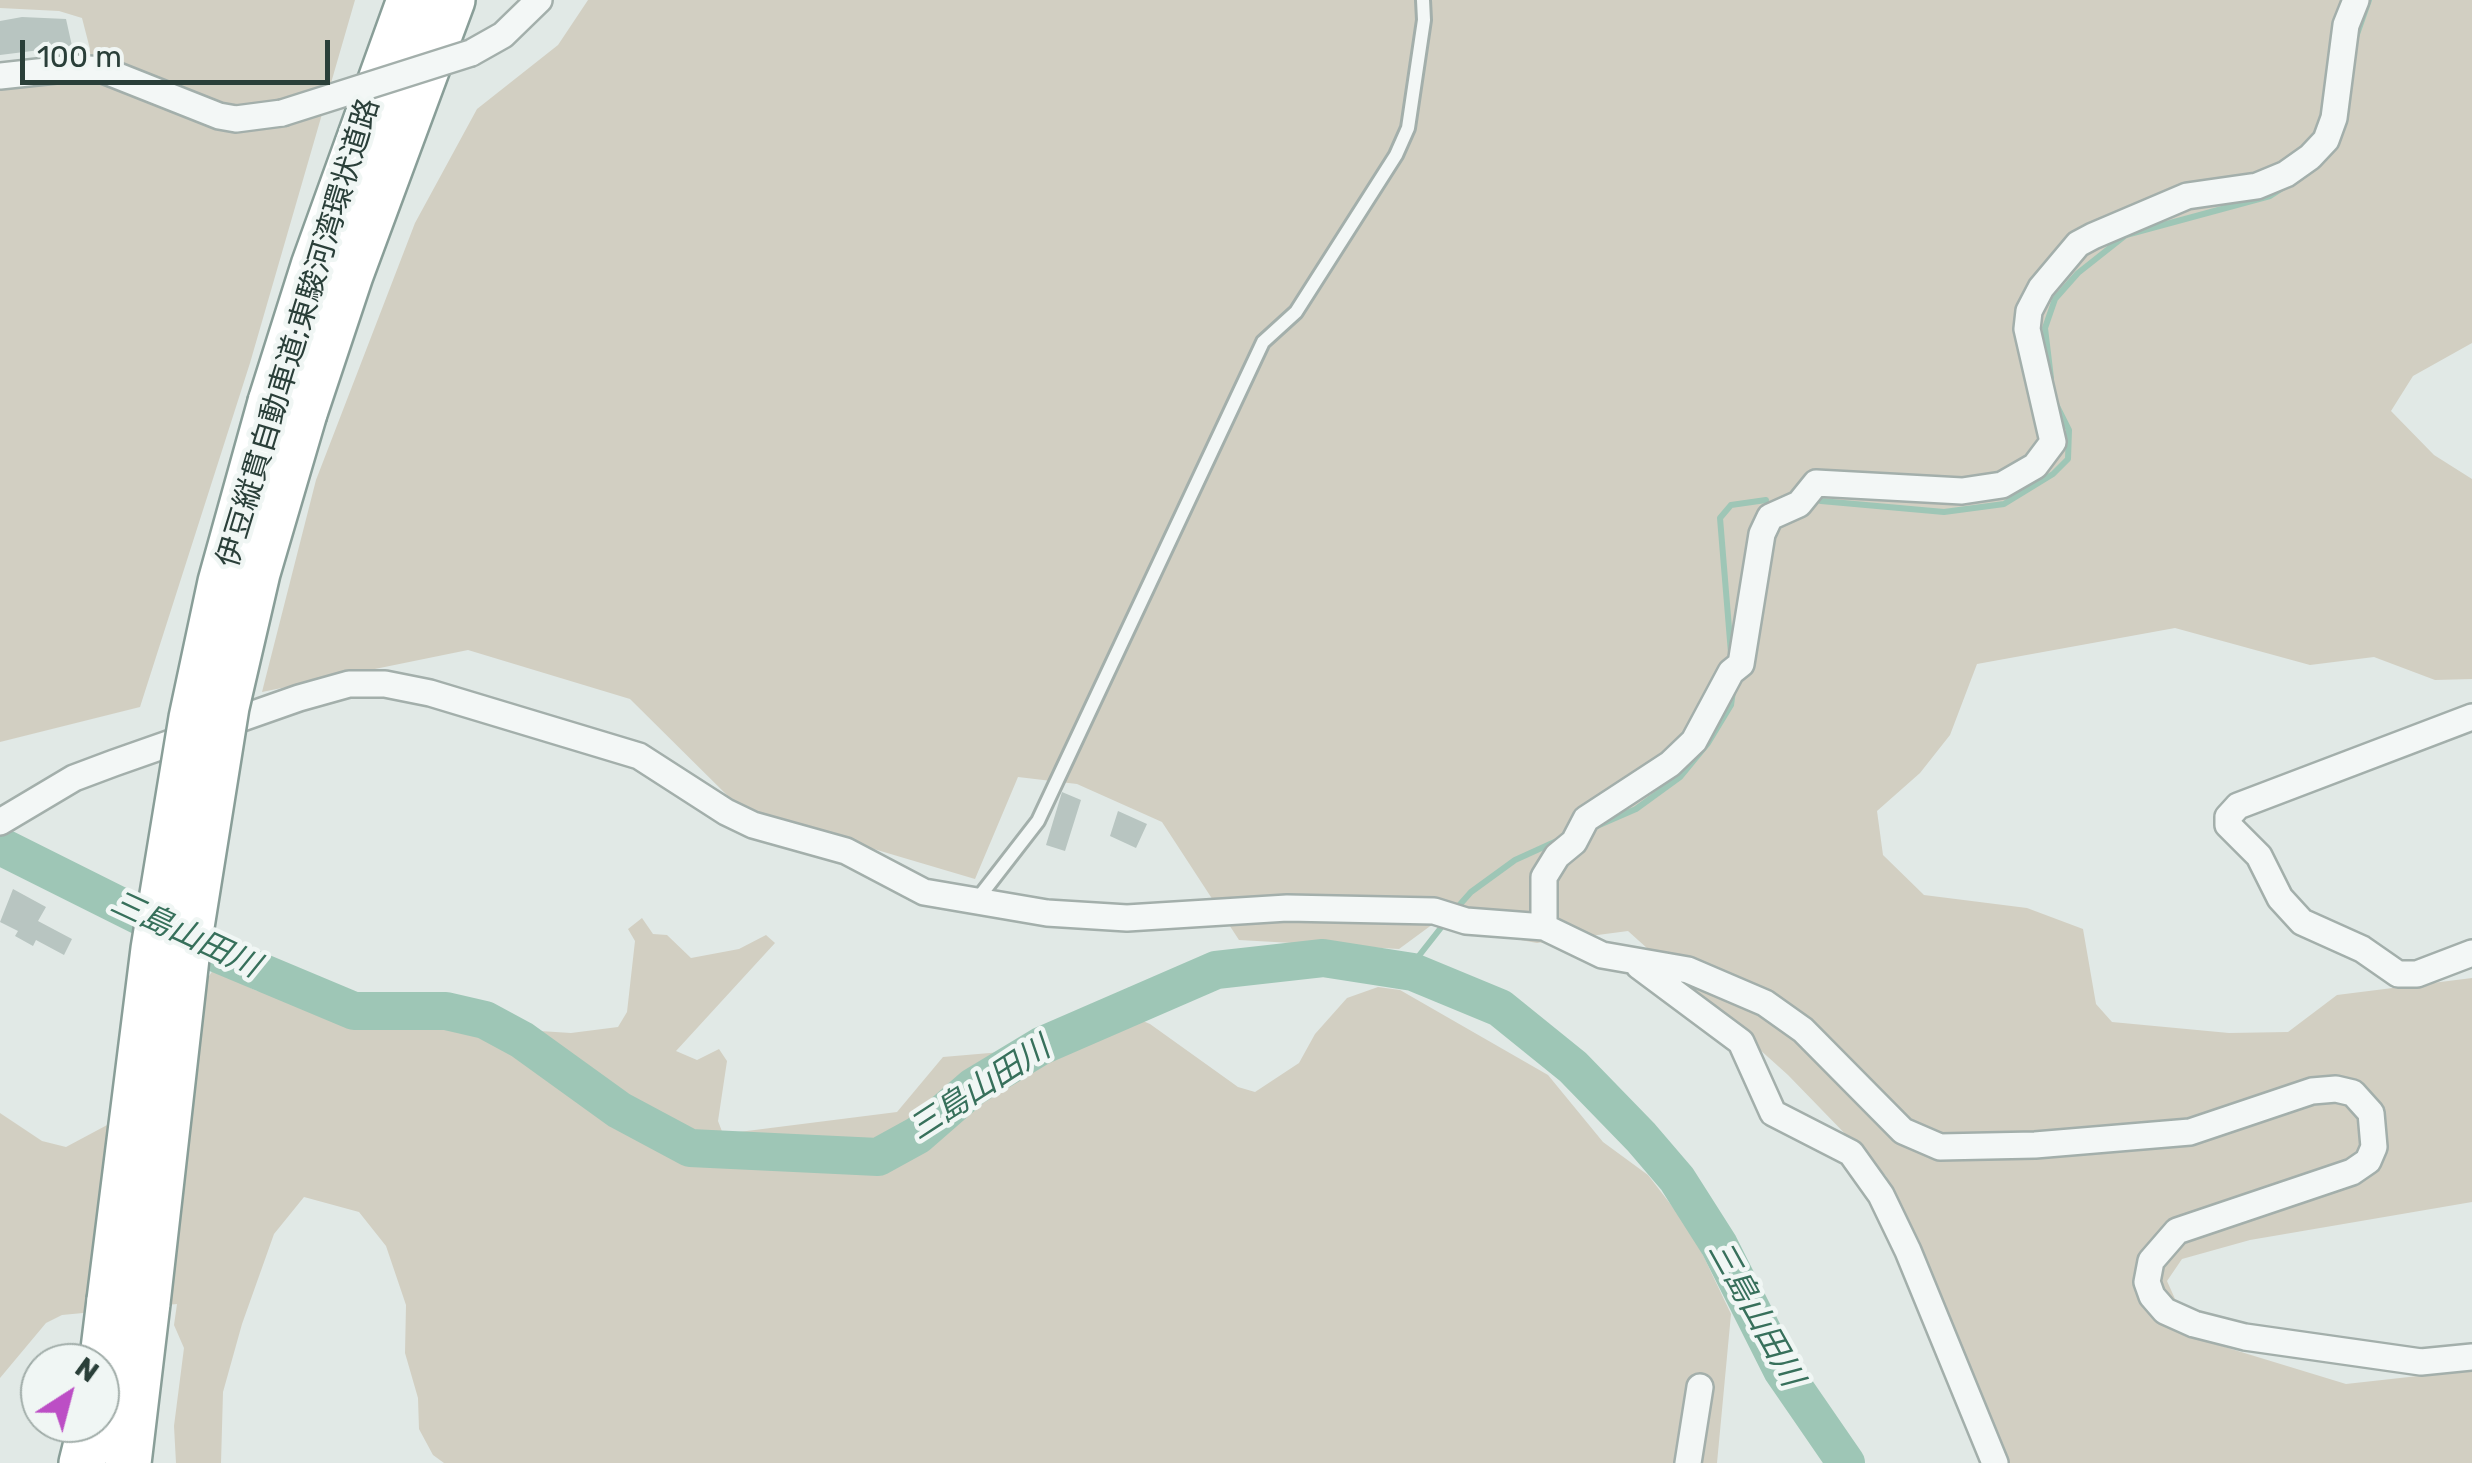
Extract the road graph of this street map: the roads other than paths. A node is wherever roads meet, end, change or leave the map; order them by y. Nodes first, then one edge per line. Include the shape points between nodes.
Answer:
1 (393, 0) edge
2 (410, 0) edge
3 (452, 0) edge
4 (540, 0) edge
5 (1422, 0) edge
6 (2356, 0) edge
7 (0, 76) edge
8 (314, 266) junction
9 (288, 408) junction
10 (2472, 718) edge
11 (5, 819) edge
12 (974, 903) junction
13 (1544, 927) junction
14 (2472, 953) edge
15 (1635, 964) junction
16 (119, 1343) edge
17 (2472, 1357) edge
18 (1700, 1386) dead end
19 (120, 1432) edge
20 (138, 1463) edge
21 (1688, 1463) edge
22 (1995, 1463) edge

1 - 8 highway
2 - 8 highway, 伊豆縦貫自動車道;東駿河湾環状道路
3 - 9 highway, 伊豆縦貫自動車道;東駿河湾環状道路 via 350,275
4 - 7 street, bridge via 471,53 282,112 219,116 103,70
5 - 12 lane via 1408,128 1396,155 1296,312 1257,354 1038,821
6 - 13 street via 2346,25 2334,118 2310,157 2257,186 2187,196 2093,236 2041,288 2026,329 2052,433 2048,454 2022,476 1989,488 1816,483 1798,504 1764,525 1736,668 1694,741 1586,819 1557,856 1544,877
8 - 9 highway, 伊豆縦貫自動車道;東駿河湾環状道路
9 - 16 highway, 伊豆縦貫自動車道;東駿河湾環状道路, bridge via 226,707
10 - 14 street via 2238,806 2228,826 2259,856 2280,898 2302,922 2398,974 2417,974
11 - 12 street via 74,778 133,756 332,689 385,684 639,756 754,826 846,850 924,892
12 - 13 street via 1127,918 1287,908 1434,911
13 - 15 street
15 - 17 street via 1688,970 1765,1003 1803,1030 1904,1130 1940,1146 2190,1132 2312,1091 2352,1093 2375,1126 2368,1161 2178,1231 2151,1261 2152,1296 2194,1324 2245,1337 2421,1362
15 - 22 street via 1741,1042 1774,1113 1851,1153 1882,1196 1908,1251
18 - 21 street
19 - 20 highway

